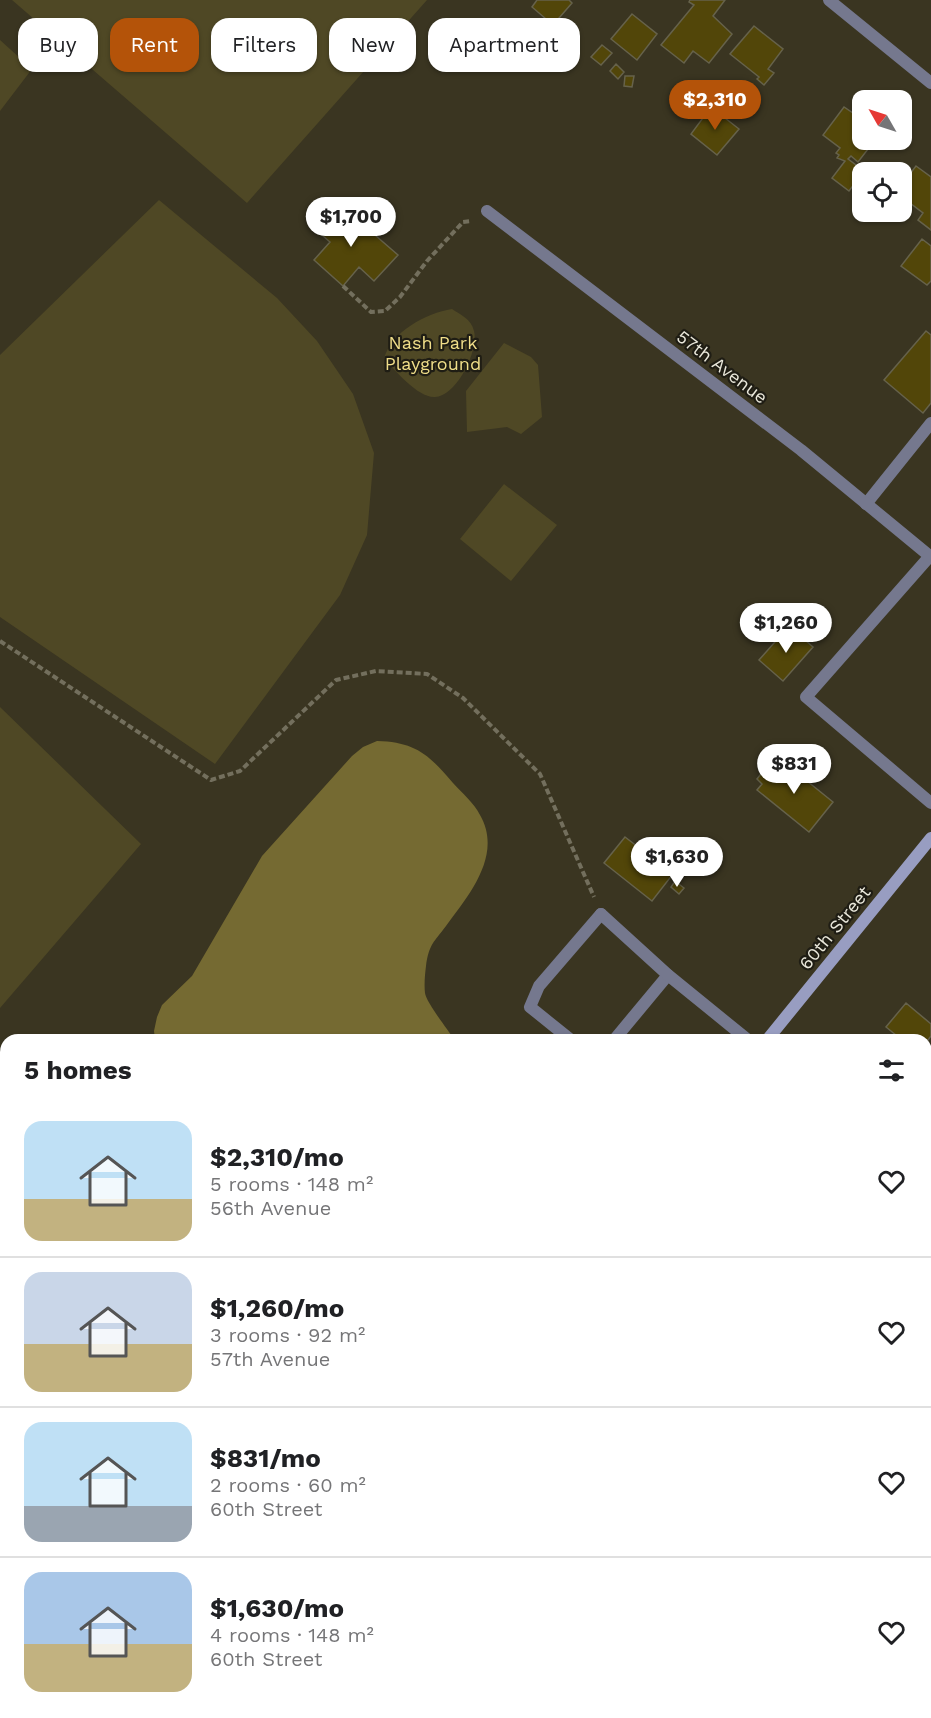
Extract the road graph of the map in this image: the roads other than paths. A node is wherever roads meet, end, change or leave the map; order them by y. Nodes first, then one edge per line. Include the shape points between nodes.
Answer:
1 (829, 0) edge
2 (931, 83) edge
3 (488, 211) dead end
4 (931, 423) edge
5 (866, 504) junction
6 (930, 556) edge
7 (931, 803) edge
8 (931, 838) edge
9 (668, 975) junction
10 (565, 1034) edge
11 (619, 1034) edge
12 (741, 1034) edge
13 (771, 1034) edge

1 - 2 street
3 - 5 street, 57th Avenue
4 - 5 street
5 - 6 street, 57th Avenue
6 - 7 street via 806,697
8 - 13 street, 60th Street
9 - 10 street via 601,914 539,986 530,1006
9 - 11 street
9 - 12 street

